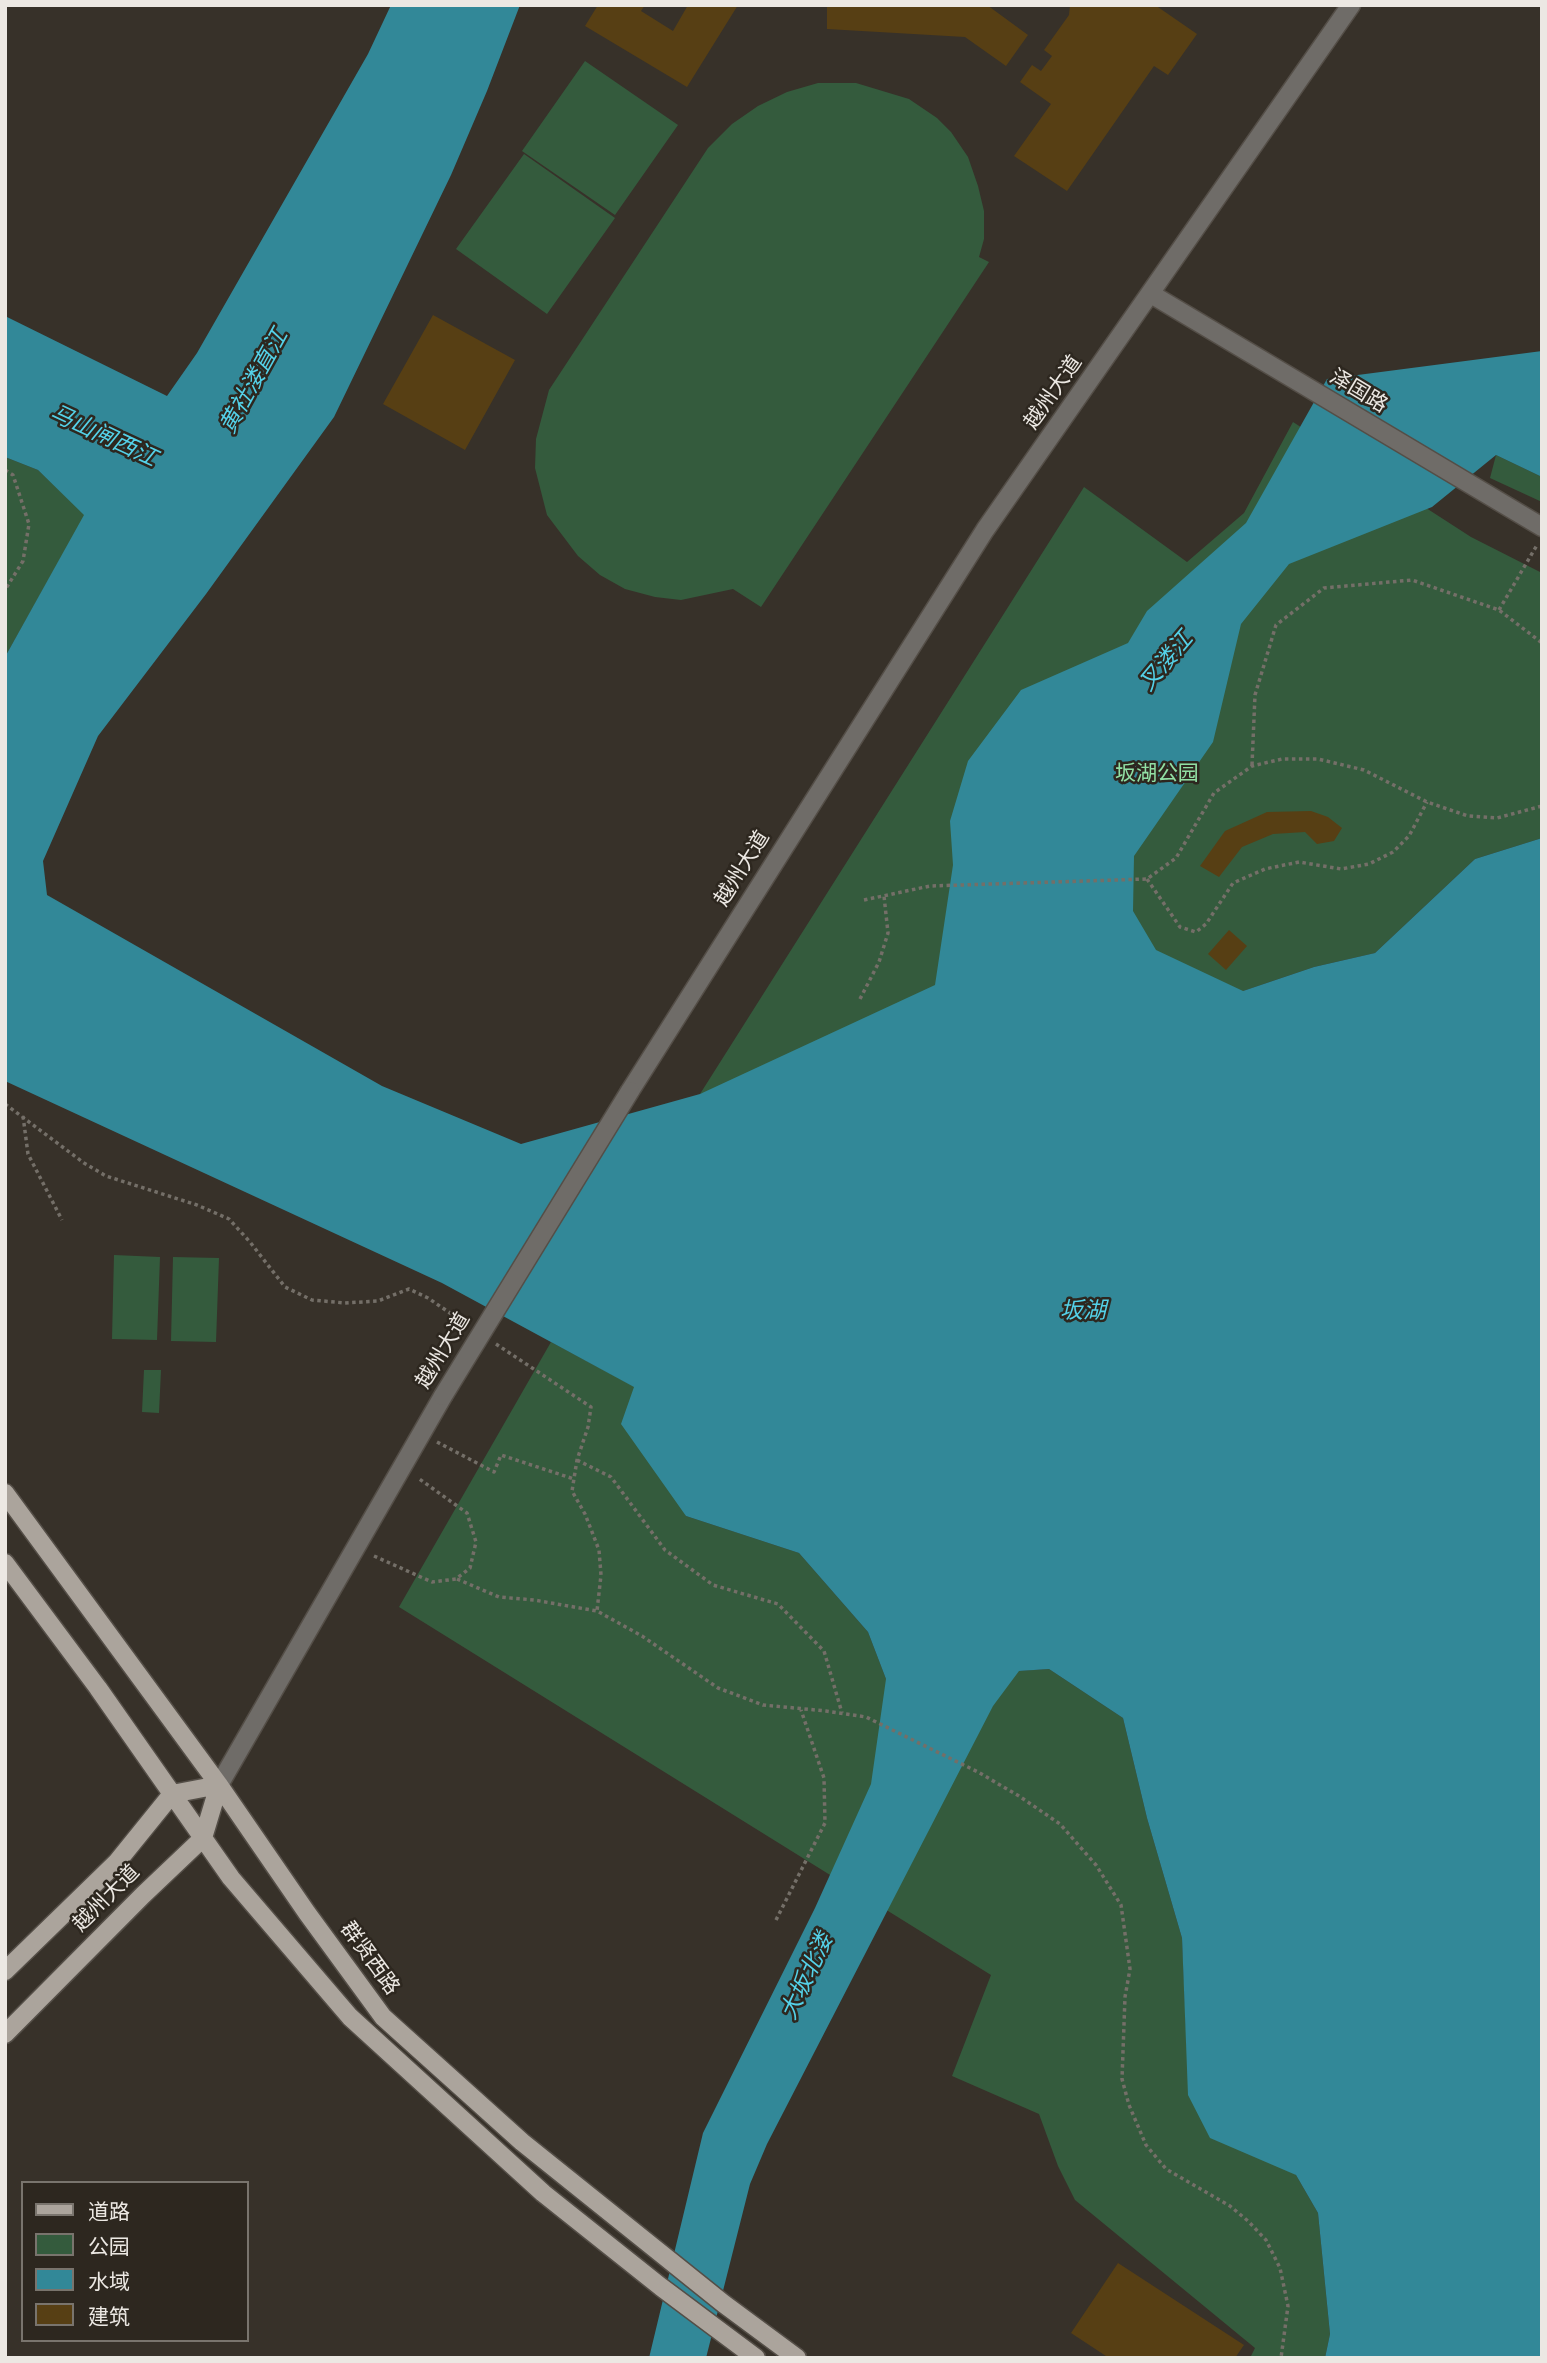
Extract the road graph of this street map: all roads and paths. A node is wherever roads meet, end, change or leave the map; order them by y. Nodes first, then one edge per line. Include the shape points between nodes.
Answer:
1 (1351, 5) edge
2 (1151, 294) junction
3 (5, 470) edge
4 (1542, 527) edge
5 (1542, 537) edge
6 (5, 590) edge
7 (1499, 610) junction
8 (1542, 643) edge
9 (1252, 766) junction
10 (1427, 802) junction
11 (1542, 806) edge
12 (1147, 879) junction
13 (884, 896) junction
14 (864, 900) dead end
15 (860, 999) dead end
16 (23, 1116) dead end
17 (62, 1220) dead end
18 (421, 1434) junction
19 (577, 1460) dead end
20 (402, 1467) junction
21 (574, 1479) dead end
22 (5, 1493) edge
23 (356, 1548) junction
24 (5, 1563) edge
25 (456, 1579) junction
26 (597, 1612) dead end
27 (801, 1710) dead end
28 (842, 1713) dead end
29 (866, 1717) dead end
30 (219, 1785) junction
31 (172, 1794) junction
32 (203, 1838) junction
33 (776, 1920) dead end
34 (5, 1971) edge
35 (5, 2034) edge
36 (756, 2358) edge
37 (797, 2358) edge
38 (1281, 2358) edge

1 - 2 street, 越州大道
2 - 4 street, 泽国路
2 - 18 street, 越州大道, bridge via 985,530 629,1091
3 - 6 path via 13,475 29,524 23,561
5 - 7 path
7 - 8 path
7 - 9 path via 1412,580 1324,588 1276,625 1255,695
9 - 10 path via 1282,759 1318,759 1364,769
9 - 12 path via 1214,793 1176,858
10 - 11 path via 1468,816 1497,818
10 - 12 path via 1409,836 1393,852 1369,864 1341,869 1299,862 1265,869 1233,883 1196,932 1180,927
12 - 13 path via 930,886
13 - 14 path
13 - 15 path via 888,933
16 - 17 path via 28,1154
18 - 20 street, 越州大道
18 - 21 path via 494,1472 500,1455
19 - 28 path via 611,1476 665,1550 713,1585 778,1604 824,1651
20 - 23 street, 越州大道
20 - 25 path via 467,1513 477,1542 470,1568
22 - 30 main road, 群贤西路
23 - 25 path via 432,1582
23 - 30 street, 越州大道
24 - 31 main road
25 - 26 path via 499,1597
27 - 33 path via 824,1778 825,1823
29 - 38 path via 1019,1796 1060,1825 1096,1865 1121,1905 1130,1969 1122,2079 1129,2105 1146,2145 1166,2169 1230,2206 1265,2240 1280,2268 1288,2306
30 - 31 main road
30 - 32 main road, 越州大道
30 - 37 main road, 群贤西路 via 383,2017 522,2142
31 - 32 main road
31 - 34 main road, 越州大道 via 117,1863
32 - 35 main road, 越州大道
32 - 36 main road via 231,1878 350,2017 543,2193

